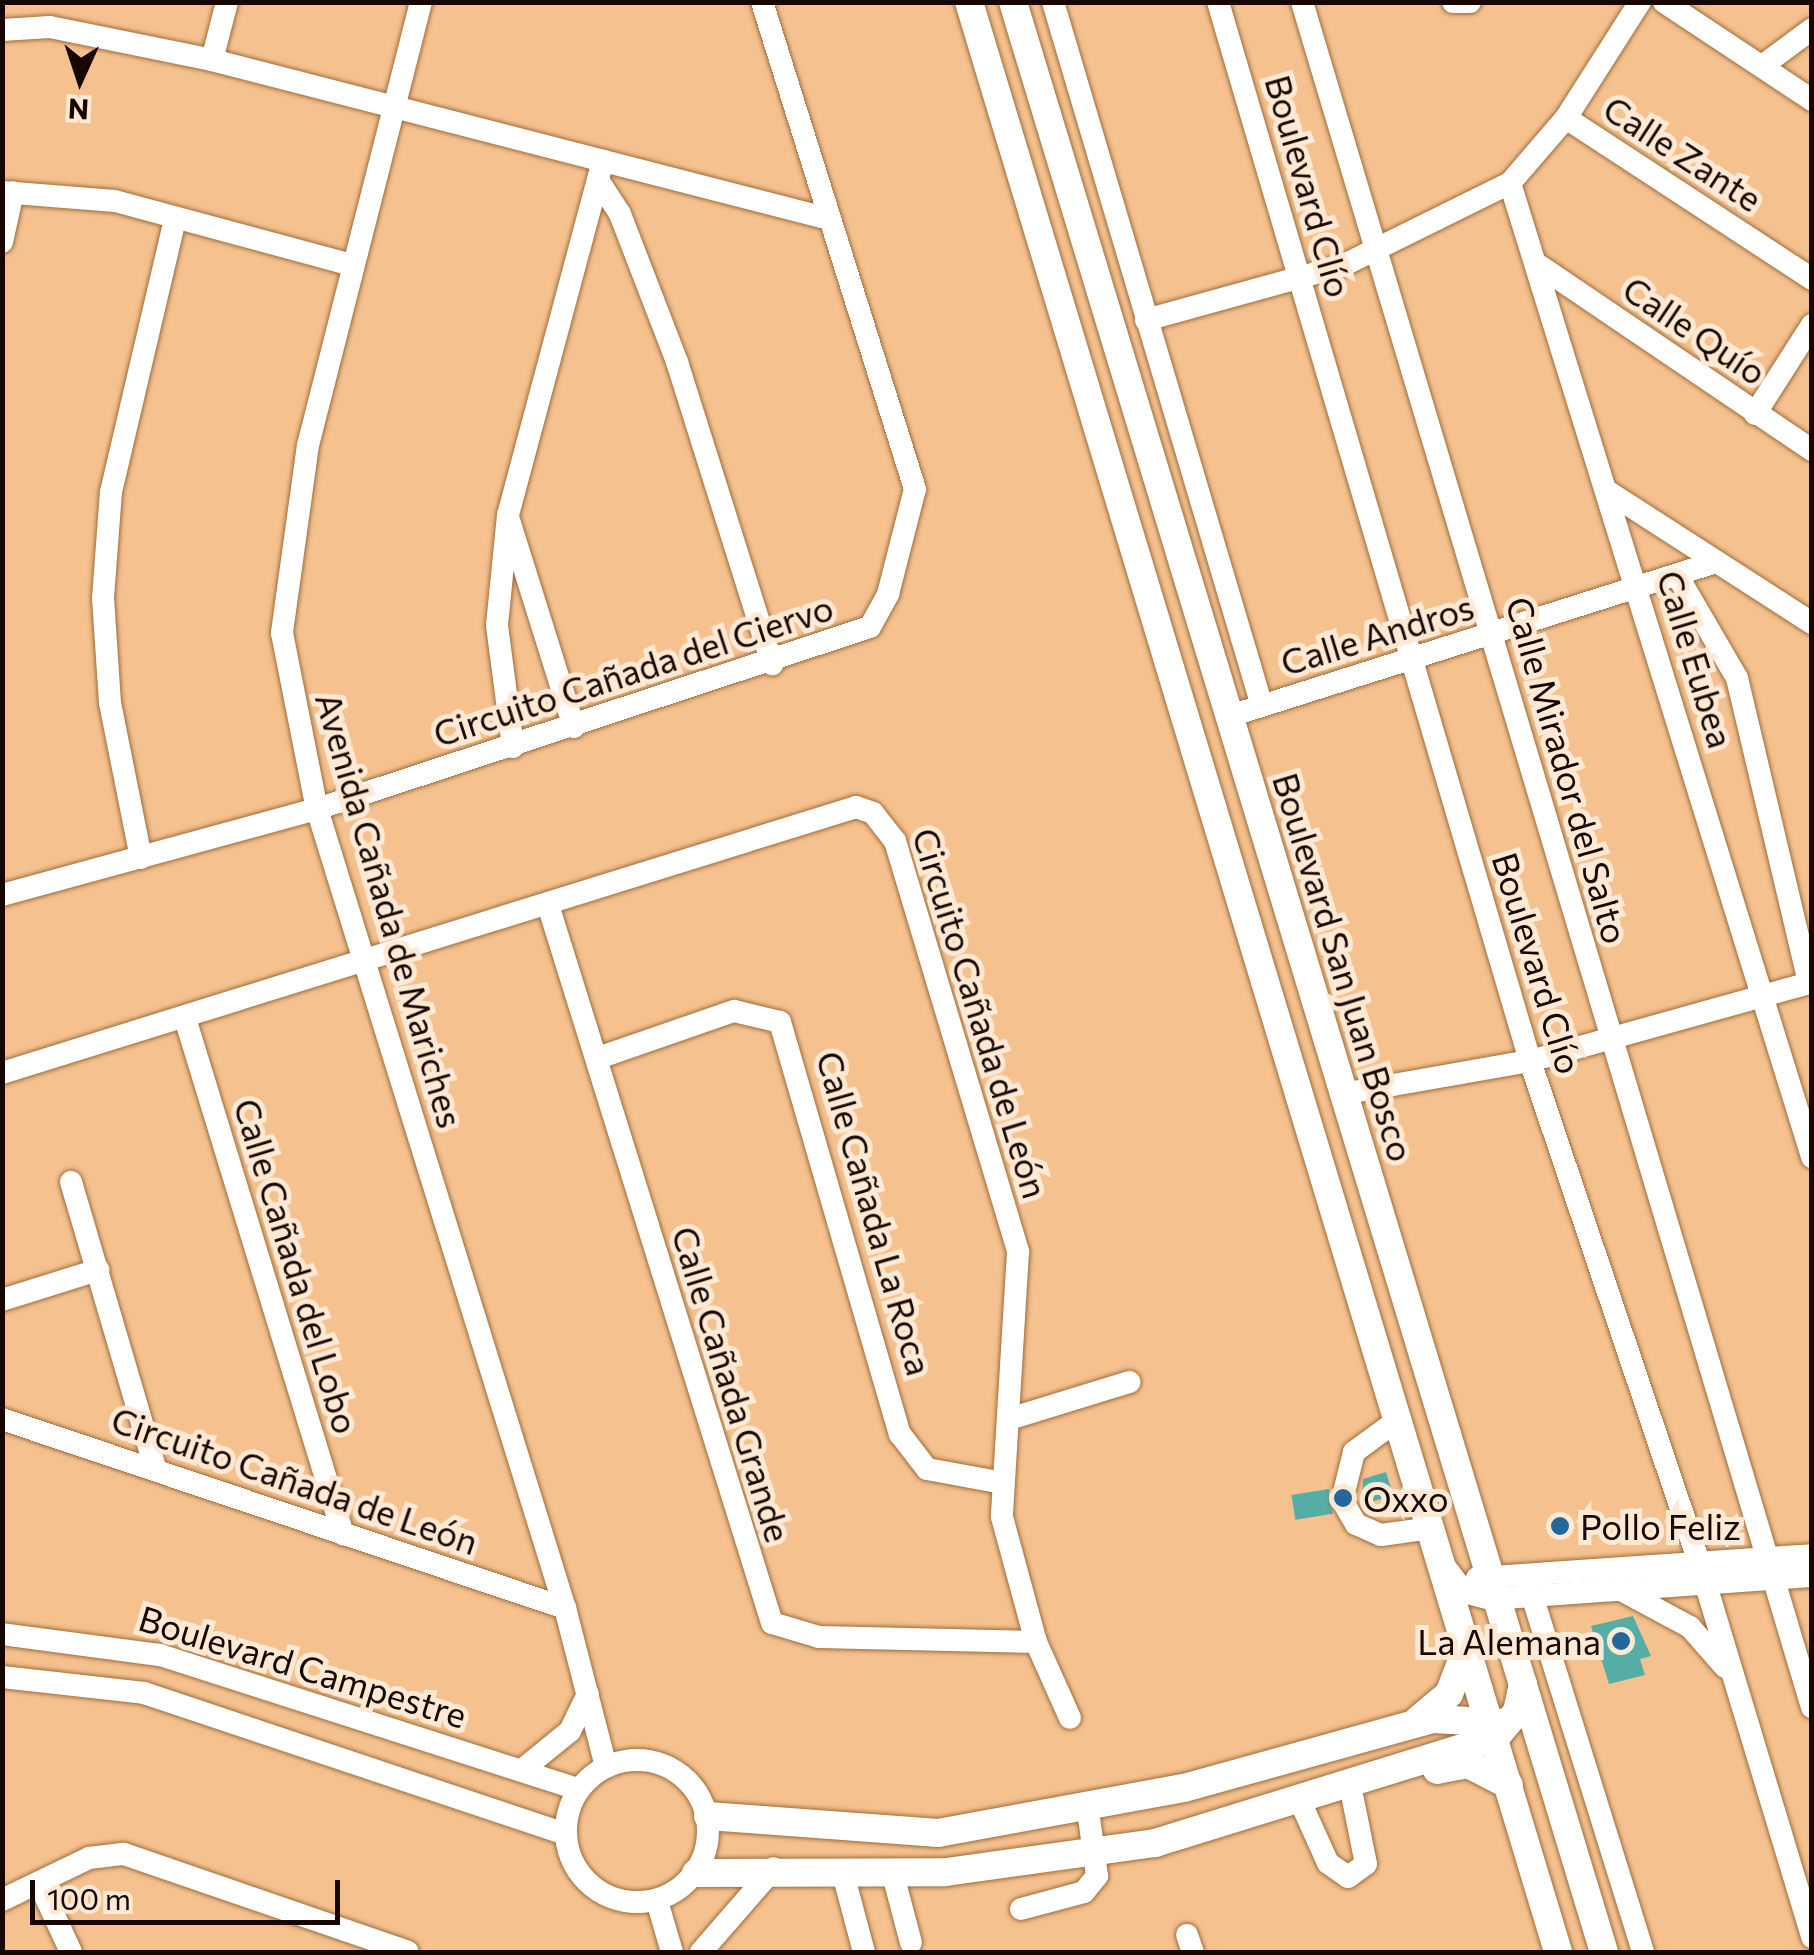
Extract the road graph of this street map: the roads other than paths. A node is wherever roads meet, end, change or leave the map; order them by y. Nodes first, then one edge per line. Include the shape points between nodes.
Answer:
1 (57, 2) edge
2 (227, 2) edge
3 (421, 2) edge
4 (762, 2) edge
5 (970, 2) edge
6 (1013, 2) edge
7 (1052, 2) edge
8 (1218, 2) edge
9 (1302, 2) edge
10 (1454, 2) edge
11 (1470, 2) edge
12 (1640, 2) edge
13 (1664, 2) edge
14 (50, 26) junction
15 (1812, 29) edge
16 (2, 30) edge
17 (212, 60) junction
18 (1762, 66) junction
19 (1812, 100) edge
20 (396, 107) junction
21 (1566, 118) junction
22 (600, 170) junction
23 (1510, 183) junction
24 (8, 192) edge
25 (175, 219) junction
26 (829, 219) junction
27 (2, 242) edge
28 (1379, 250) junction
29 (352, 264) junction
30 (1540, 266) junction
31 (1301, 279) junction
32 (1812, 280) edge
33 (1146, 320) junction
34 (1812, 325) edge
35 (1755, 414) junction
36 (1812, 450) edge
37 (1608, 490) junction
38 (508, 515) junction
39 (1716, 562) junction
40 (1677, 575) junction
41 (1638, 588) junction
42 (1812, 624) edge
43 (1492, 635) junction
44 (1410, 662) junction
45 (772, 664) junction
46 (1262, 706) junction
47 (1230, 716) junction
48 (574, 727) junction
49 (512, 747) junction
50 (317, 809) junction
51 (140, 858) junction
52 (2, 895) edge
53 (549, 908) junction
54 (364, 963) junction
55 (1810, 983) edge
56 (1764, 1001) junction
57 (185, 1018) junction
58 (1612, 1041) junction
59 (598, 1058) junction
60 (1530, 1061) junction
61 (2, 1073) edge
62 (1342, 1094) junction
63 (1804, 1111) edge
64 (1812, 1158) edge
65 (71, 1182) dead end
66 (98, 1270) junction
67 (2, 1300) edge
68 (1129, 1382) dead end
69 (2, 1419) edge
70 (1009, 1419) junction
71 (1399, 1419) junction
72 (156, 1470) junction
73 (1003, 1482) junction
74 (1431, 1528) junction
75 (342, 1534) junction
76 (1812, 1555) edge
77 (1442, 1561) junction
78 (1772, 1568) junction
79 (1702, 1572) junction
80 (1812, 1576) edge
81 (1490, 1577) junction
82 (1612, 1588) junction
83 (1531, 1592) junction
84 (1461, 1605) junction
85 (565, 1608) junction
86 (1812, 1624) edge
87 (2, 1634) edge
88 (1036, 1642) junction
89 (1468, 1647) junction
90 (1794, 1649) junction
91 (2, 1677) edge
92 (1734, 1678) junction
93 (1524, 1684) junction
94 (588, 1694) junction
95 (1812, 1707) edge
96 (1070, 1718) dead end
97 (1408, 1726) junction
98 (1498, 1727) junction
99 (1543, 1750) junction
100 (606, 1767) junction
101 (522, 1770) junction
102 (1354, 1784) junction
103 (1510, 1786) junction
104 (578, 1789) junction
105 (1300, 1801) junction
106 (1088, 1810) junction
107 (1562, 1814) junction
108 (708, 1816) junction
109 (1520, 1824) junction
110 (565, 1834) junction
111 (1100, 1854) junction
112 (774, 1868) junction
113 (842, 1870) junction
114 (892, 1872) junction
115 (696, 1874) junction
116 (39, 1883) junction
117 (2, 1900) edge
118 (657, 1900) junction
119 (1021, 1909) dead end
120 (1812, 1937) edge
121 (911, 1943) dead end
122 (377, 1948) edge
123 (71, 1952) edge
124 (408, 1952) edge
125 (672, 1952) edge
126 (700, 1952) edge
127 (864, 1952) edge
128 (1558, 1952) edge
129 (1604, 1952) edge
130 (1642, 1952) edge

1 - 14 street
2 - 17 street
3 - 20 street, Avenida Cañada de Mariches
4 - 26 street, Circuito Cañada del Ciervo
5 - 71 main road
6 - 47 main road, Boulevard San Juan Bosco
7 - 33 street
8 - 31 street, Boulevard Clío
9 - 28 street, Calle Mirador del Salto
10 - 11 street
12 - 21 street
13 - 18 street
14 - 16 street
14 - 17 street
15 - 18 street
17 - 20 street
18 - 19 street
20 - 22 street
20 - 29 street, Avenida Cañada de Mariches
21 - 23 street
21 - 32 street, Calle Zante
22 - 26 street
22 - 38 street
22 - 45 street via 677,362
23 - 28 street
23 - 30 street, Calle Eubea
24 - 25 street via 96,198
24 - 27 street
25 - 29 street
25 - 51 street via 112,492 104,598 110,703
26 - 45 street, Circuito Cañada del Ciervo via 909,460 912,520 870,628
28 - 31 street
28 - 43 street, Calle Mirador del Salto
29 - 50 street, Avenida Cañada de Mariches via 291,535 282,633
30 - 35 street, Calle Quío
30 - 37 street, Calle Eubea
31 - 33 street
31 - 44 street, Boulevard Clío
33 - 46 street
34 - 35 street
35 - 36 street, Calle Quío
37 - 39 street
37 - 41 street, Calle Eubea
38 - 48 street
38 - 49 street via 497,625
39 - 40 street, Calle Andros
39 - 42 street
40 - 41 street, Calle Andros
40 - 55 street via 1737,678
41 - 43 street, Calle Andros
41 - 56 street, Calle Eubea
43 - 44 street, Calle Andros
43 - 58 street, Calle Mirador del Salto
44 - 46 street, Calle Andros
44 - 60 street, Boulevard Clío
45 - 48 street, Circuito Cañada del Ciervo
46 - 47 street, Calle Andros
47 - 62 main road, Boulevard San Juan Bosco
48 - 49 street, Circuito Cañada del Ciervo
49 - 50 street, Circuito Cañada del Ciervo
50 - 51 street, Circuito Cañada del Ciervo
50 - 54 street, Avenida Cañada de Mariches
51 - 52 street, Circuito Cañada del Ciervo
53 - 54 street, Circuito Cañada de León
53 - 59 street, Calle Cañada Grande
53 - 70 street, Circuito Cañada de León via 856,808 884,820 1018,1252
54 - 57 street, Circuito Cañada de León
54 - 85 street, Avenida Cañada de Mariches
55 - 56 street
56 - 58 street
56 - 63 street, Calle Eubea
57 - 61 street, Circuito Cañada de León
57 - 75 street, Calle Cañada del Lobo
58 - 60 street
58 - 78 street, Calle Mirador del Salto
59 - 73 street, Calle Cañada La Roca via 734,1011 780,1022 905,1444 927,1469
59 - 88 street, Calle Cañada Grande via 772,1623 820,1637
60 - 62 street
60 - 79 street, Boulevard Clío
62 - 81 main road, Boulevard San Juan Bosco
63 - 64 street, Calle Eubea
65 - 66 street
66 - 67 street
66 - 72 street
68 - 70 street
69 - 72 street, Circuito Cañada de León
70 - 73 street, Circuito Cañada de León
71 - 74 main road
71 - 74 street via 1354,1452 1342,1500 1356,1524 1381,1534
72 - 75 street, Circuito Cañada de León
73 - 88 street, Circuito Cañada de León via 1009,1554
74 - 77 main road
75 - 85 street, Circuito Cañada de León
76 - 78 street
77 - 81 main road
77 - 84 main road
78 - 79 street
78 - 80 street
78 - 90 street, Calle Mirador del Salto
79 - 81 street
79 - 82 street
79 - 92 street, Boulevard Clío
81 - 83 street
81 - 84 street
81 - 93 main road, Boulevard San Juan Bosco
82 - 83 street
82 - 92 street via 1681,1620
83 - 130 street
84 - 89 main road
85 - 94 street, Avenida Cañada de Mariches
86 - 90 street
87 - 101 street, Boulevard Campestre via 160,1655
88 - 96 street, Circuito Cañada de León
89 - 97 main road via 1449,1694
89 - 98 main road
90 - 95 street, Calle Mirador del Salto
91 - 110 street, Boulevard Campestre via 144,1693
92 - 120 street, Boulevard Clío
93 - 98 main road
93 - 99 main road, Boulevard San Juan Bosco
94 - 100 street, Avenida Cañada de Mariches
94 - 101 street via 570,1731
97 - 98 main road
97 - 106 main road
98 - 99 main road
98 - 102 main road
98 - 103 main road
99 - 107 main road, Boulevard San Juan Bosco
100 - 104 street
100 - 108 street via 668,1766
101 - 104 street, Boulevard Campestre
102 - 103 main road via 1468,1764
102 - 105 main road
102 - 105 street via 1366,1864 1348,1877 1328,1863
103 - 109 main road
104 - 110 street
105 - 111 main road
106 - 108 main road via 938,1833
106 - 111 street
107 - 109 main road via 1532,1798
107 - 129 main road, Boulevard San Juan Bosco
108 - 115 street
109 - 128 main road
110 - 118 street via 585,1881 606,1896
111 - 114 main road
111 - 119 street via 1084,1892
112 - 113 main road
112 - 115 main road
112 - 126 street
113 - 114 main road
113 - 127 street
114 - 121 street
115 - 118 street
116 - 117 street
116 - 122 street via 90,1858 124,1854
116 - 123 street
118 - 125 street
122 - 124 street

